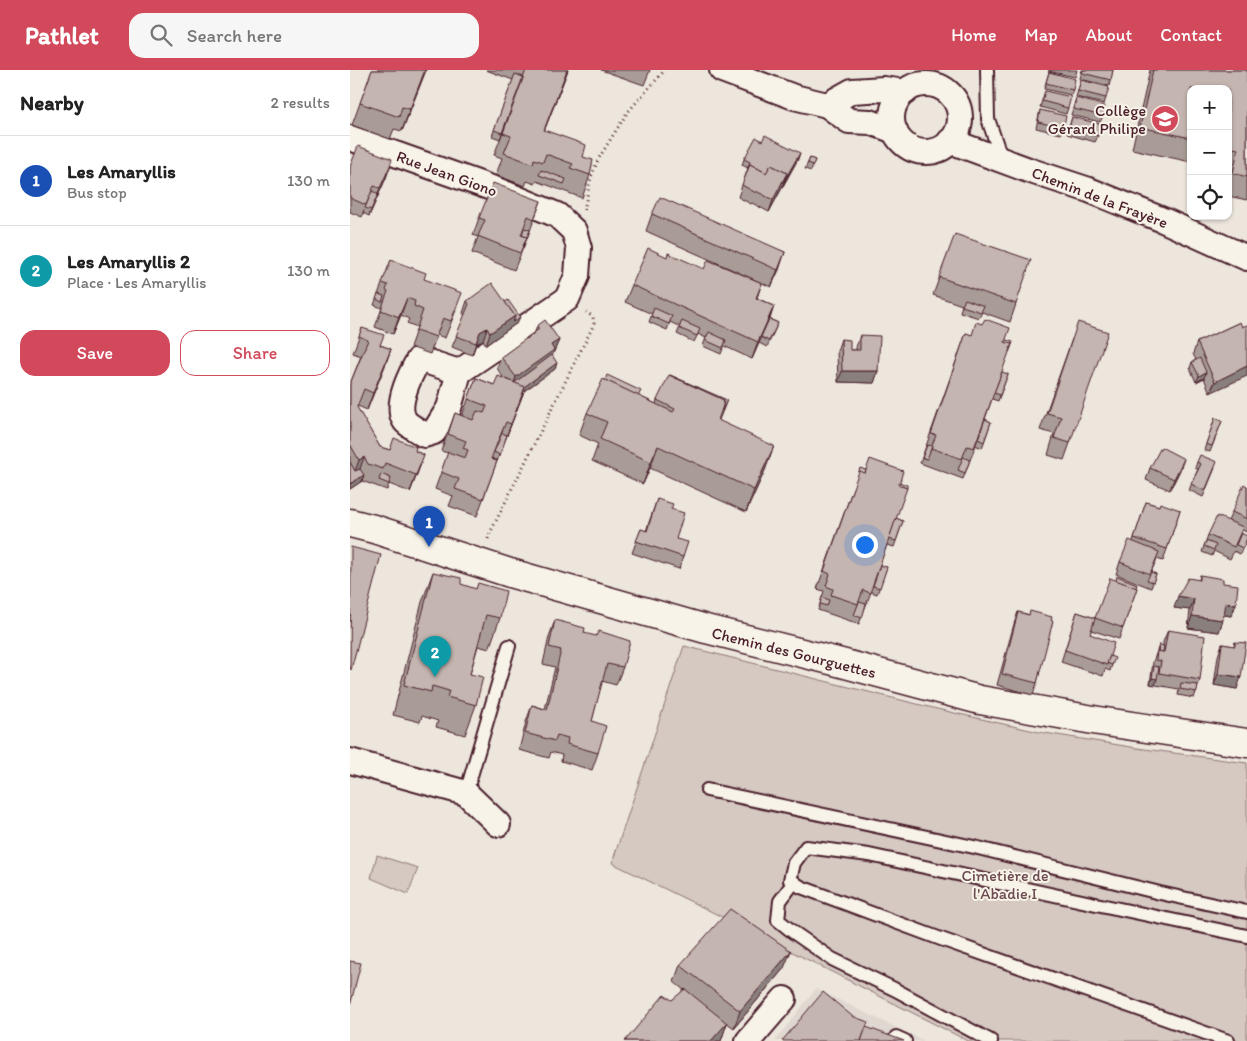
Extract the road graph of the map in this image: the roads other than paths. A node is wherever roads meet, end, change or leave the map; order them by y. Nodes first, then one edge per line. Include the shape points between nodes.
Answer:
1 (722, 70) edge
2 (988, 70) edge
3 (921, 82) edge
4 (827, 105) junction
5 (895, 131) junction
6 (350, 138) edge
7 (950, 141) junction
8 (1002, 160) junction
9 (1247, 258) edge
10 (459, 372) dead end
11 (350, 523) edge
12 (509, 646) dead end
13 (1247, 743) edge
14 (350, 761) edge
15 (707, 790) dead end
16 (466, 794) junction
17 (498, 824) dead end
18 (794, 882) junction
19 (1247, 912) edge
20 (1247, 936) edge
21 (784, 999) dead end
22 (748, 1041) edge
23 (991, 1041) edge
24 (1228, 1041) edge

1 - 4 street via 794,97
2 - 8 lane via 988,119
3 - 4 street via 852,91
3 - 5 street via 898,100 892,120
3 - 7 street via 944,90 957,105 959,124
4 - 5 street via 849,121 870,122
5 - 7 street via 907,146 924,152 934,151
6 - 10 street, Rue Jean Giono via 497,190 557,215 574,231 580,248 577,276 567,300
7 - 8 street, Chemin de la Frayère
8 - 9 street, Chemin de la Frayère via 1089,190
11 - 13 main road, Chemin des Gourguettes via 706,629 980,700 1099,722
12 - 16 lane
14 - 16 street
15 - 19 lane via 974,847 1160,894
16 - 17 street
18 - 20 lane via 790,880 794,863 806,847 869,855
18 - 23 lane via 780,901 778,920 785,926 832,958
18 - 24 lane via 941,939
21 - 22 street

